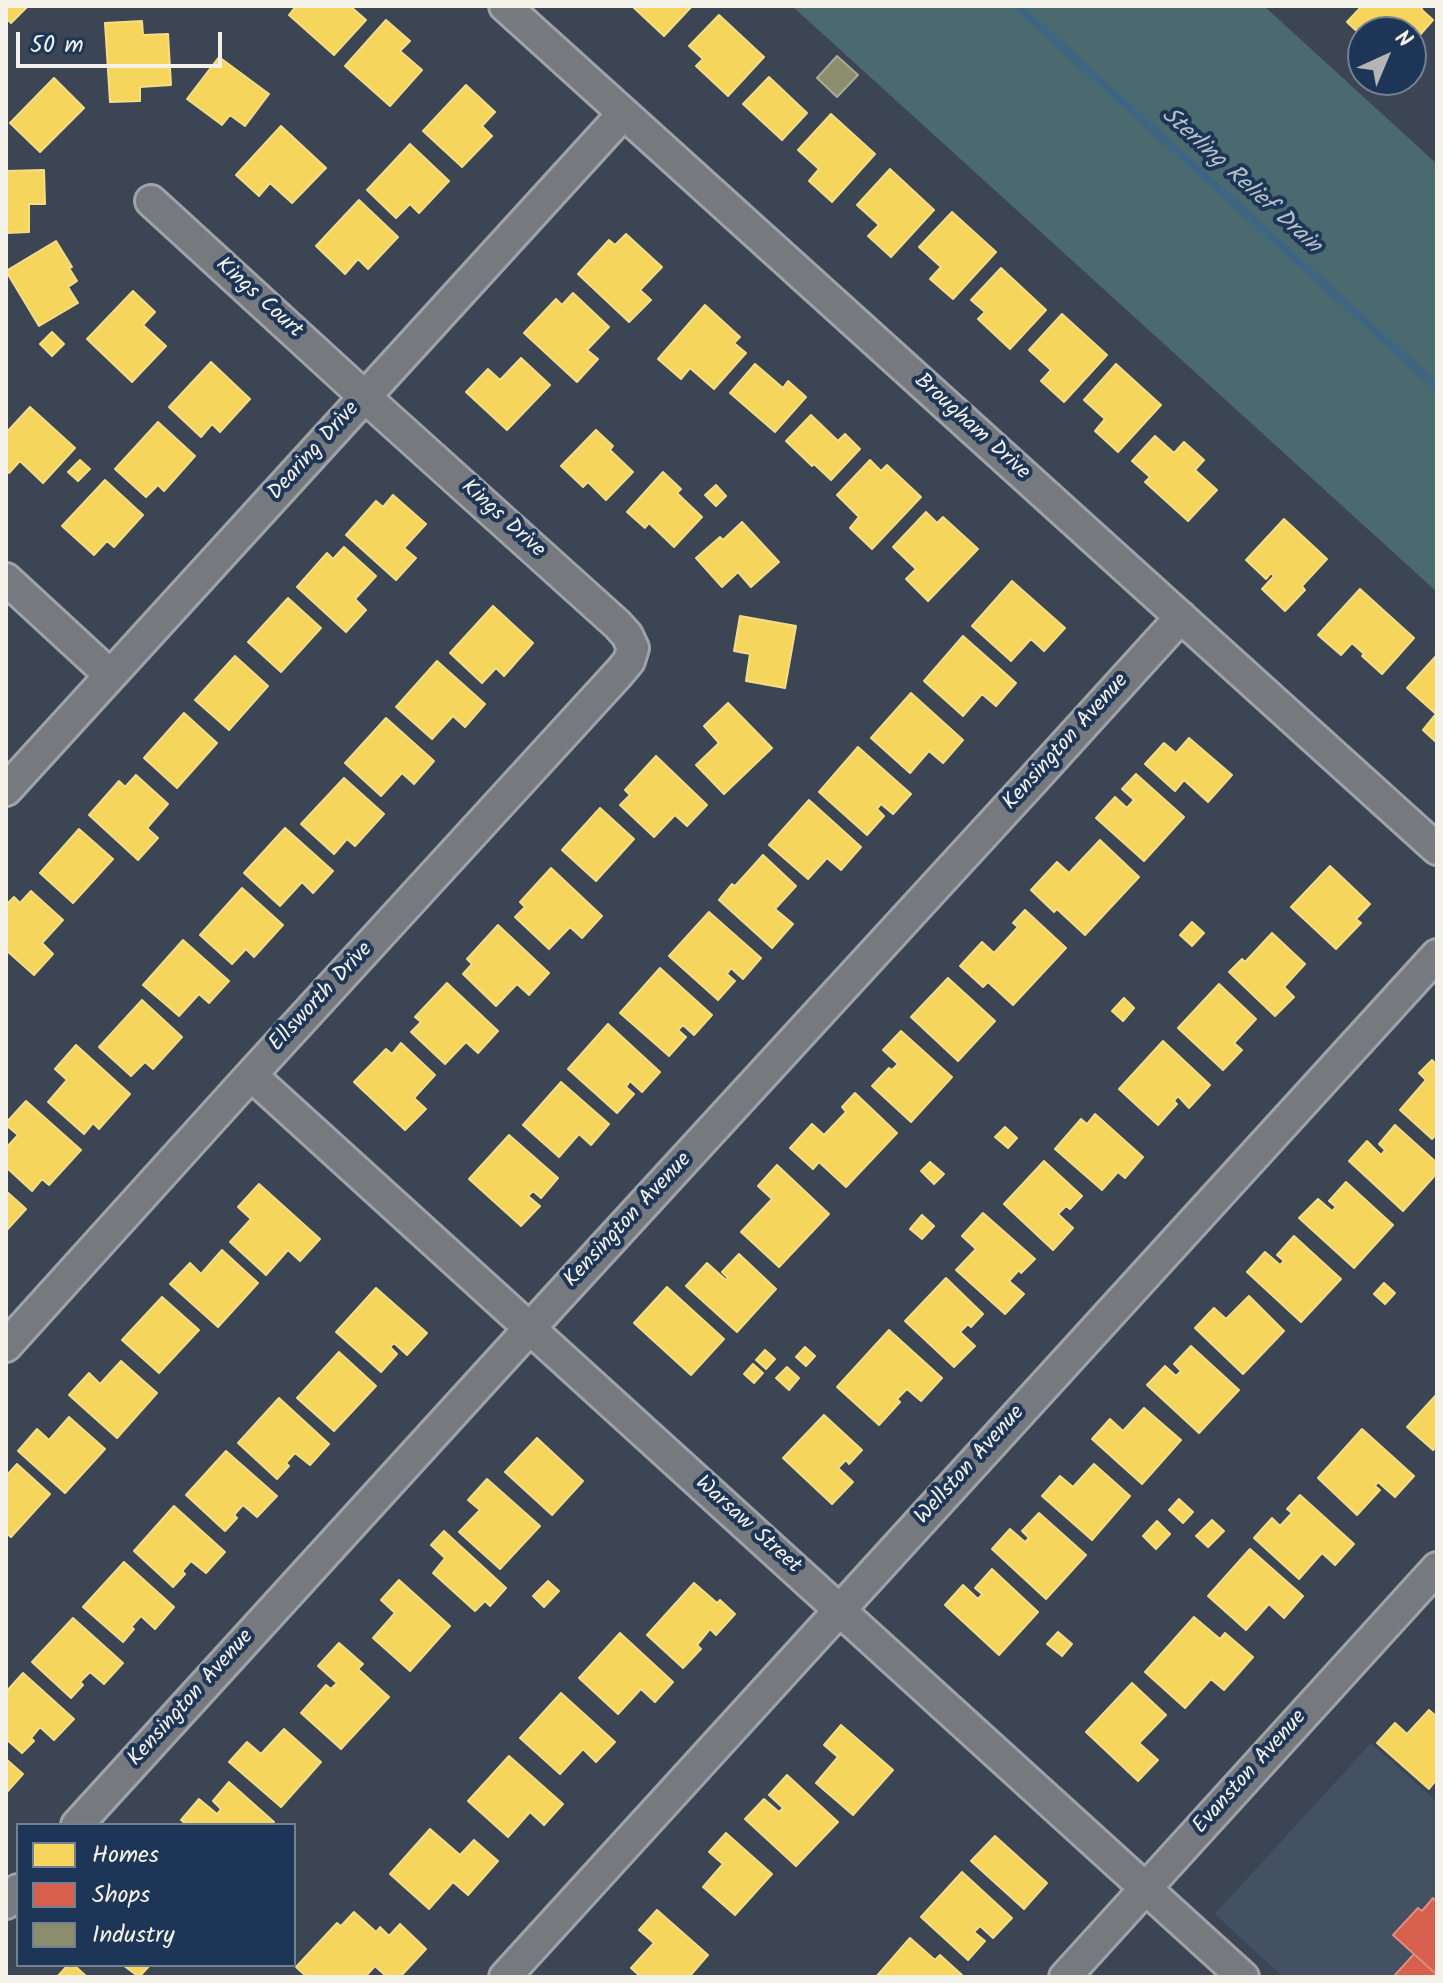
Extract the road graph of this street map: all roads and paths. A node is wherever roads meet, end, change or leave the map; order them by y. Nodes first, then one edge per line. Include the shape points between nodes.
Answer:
1 (505, 6) edge
2 (623, 114) junction
3 (151, 201) dead end
4 (365, 397) junction
5 (6, 579) edge
6 (1181, 617) junction
7 (633, 648) joint
8 (110, 675) junction
9 (6, 790) edge
10 (1437, 849) edge
11 (1437, 955) edge
12 (251, 1075) junction
13 (530, 1329) junction
14 (6, 1346) edge
15 (1437, 1568) edge
16 (840, 1610) junction
17 (79, 1823) edge
18 (1146, 1888) junction
19 (505, 1977) edge
20 (1065, 1977) edge
21 (1243, 1977) edge

1 - 2 street, Brougham Drive
2 - 4 street, Dearing Drive
2 - 6 street, Brougham Drive
3 - 4 street, Kings Court
4 - 7 street, Kings Drive via 617,624
4 - 8 street, Dearing Drive
5 - 8 street
6 - 10 street, Brougham Drive
6 - 13 street, Kensington Avenue
7 - 12 street, Ellsworth Drive via 619,673
8 - 9 street, Dearing Drive
11 - 16 street, Wellston Avenue
12 - 13 street, Warsaw Street
12 - 14 street, Ellsworth Drive
13 - 16 street, Warsaw Street
13 - 17 street, Kensington Avenue
15 - 18 street, Evanston Avenue
16 - 18 street, Warsaw Street
16 - 19 street, Wellston Avenue
18 - 20 street, Evanston Avenue
18 - 21 street, Warsaw Street

